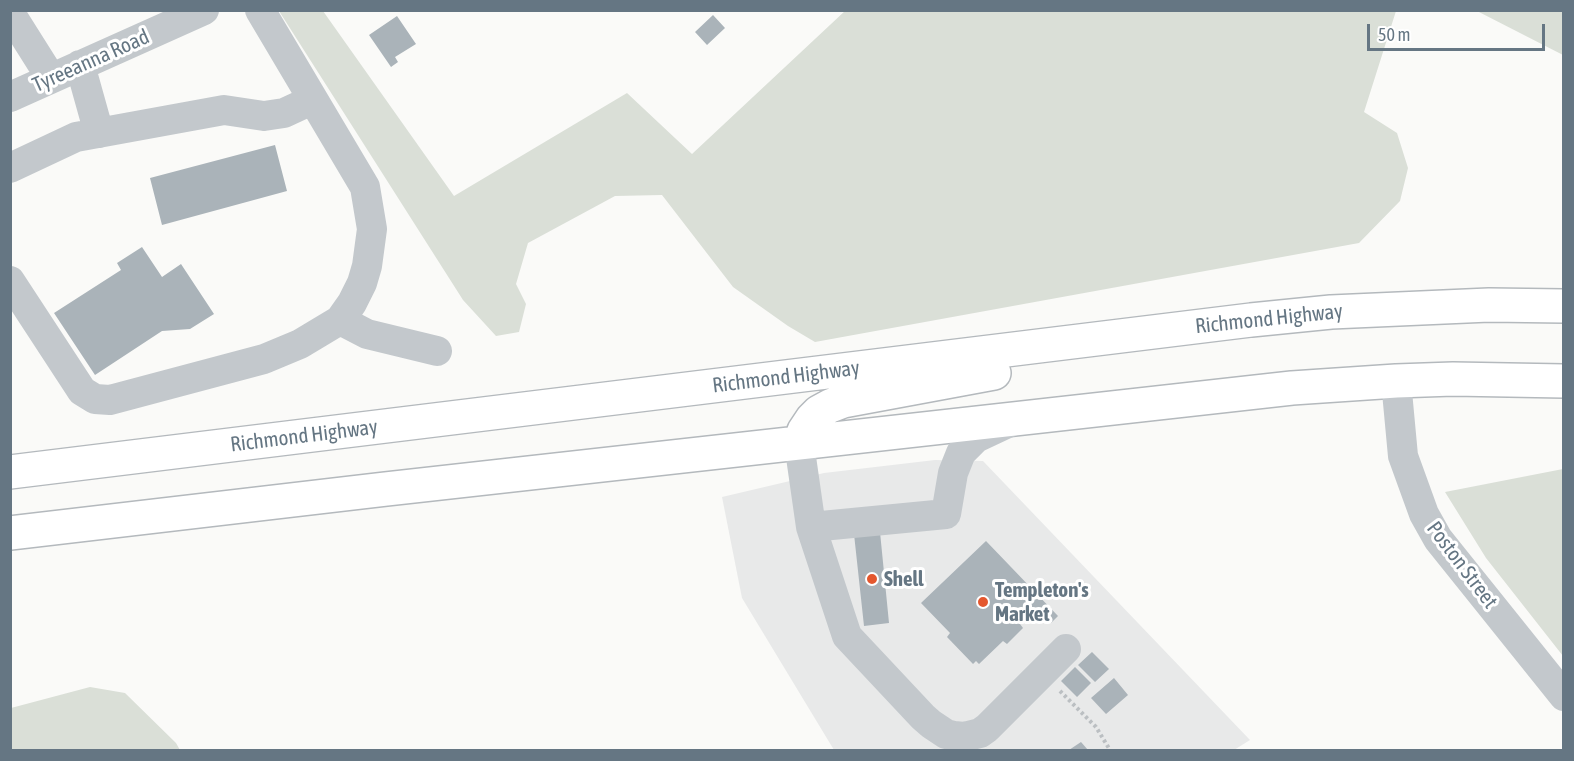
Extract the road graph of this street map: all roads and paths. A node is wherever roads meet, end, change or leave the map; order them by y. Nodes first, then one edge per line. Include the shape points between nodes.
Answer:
1 (204, 10) edge
2 (260, 10) edge
3 (10, 13) edge
4 (80, 65) junction
5 (51, 78) junction
6 (10, 97) edge
7 (312, 100) junction
8 (99, 133) junction
9 (10, 168) edge
10 (10, 281) edge
11 (1563, 306) edge
12 (340, 320) junction
13 (1251, 320) junction
14 (437, 351) dead end
15 (1396, 381) junction
16 (1563, 381) edge
17 (1015, 419) junction
18 (799, 444) junction
19 (10, 472) edge
20 (201, 511) junction
21 (811, 527) junction
22 (10, 533) edge
23 (10, 548) edge
24 (1066, 649) dead end
25 (1043, 673) junction
26 (1563, 696) edge
27 (1110, 750) edge

1 - 4 street, Tyreeanna Road
2 - 7 street
3 - 5 street
4 - 5 street, Tyreeanna Road
4 - 8 street
5 - 6 street, Tyreeanna Road
7 - 8 street via 284,113 264,116 224,110
7 - 12 street via 365,187 372,230 362,283
8 - 9 street via 76,137
10 - 12 street via 82,391 95,399 110,400 264,359 300,344
11 - 13 highway, Richmond Highway via 1354,311
12 - 14 street via 367,334
13 - 18 highway via 1170,344 843,401 819,412
13 - 19 highway, Richmond Highway
15 - 16 highway
15 - 17 highway via 1292,388
15 - 26 street, Poston Street via 1403,456 1424,514 1438,538
17 - 18 highway
17 - 21 street via 976,438 961,453 952,473 946,514
18 - 20 highway
18 - 21 street
20 - 22 highway
20 - 23 highway
21 - 25 street via 847,636 938,729 964,737 980,733
24 - 25 street
25 - 27 path via 1096,728

